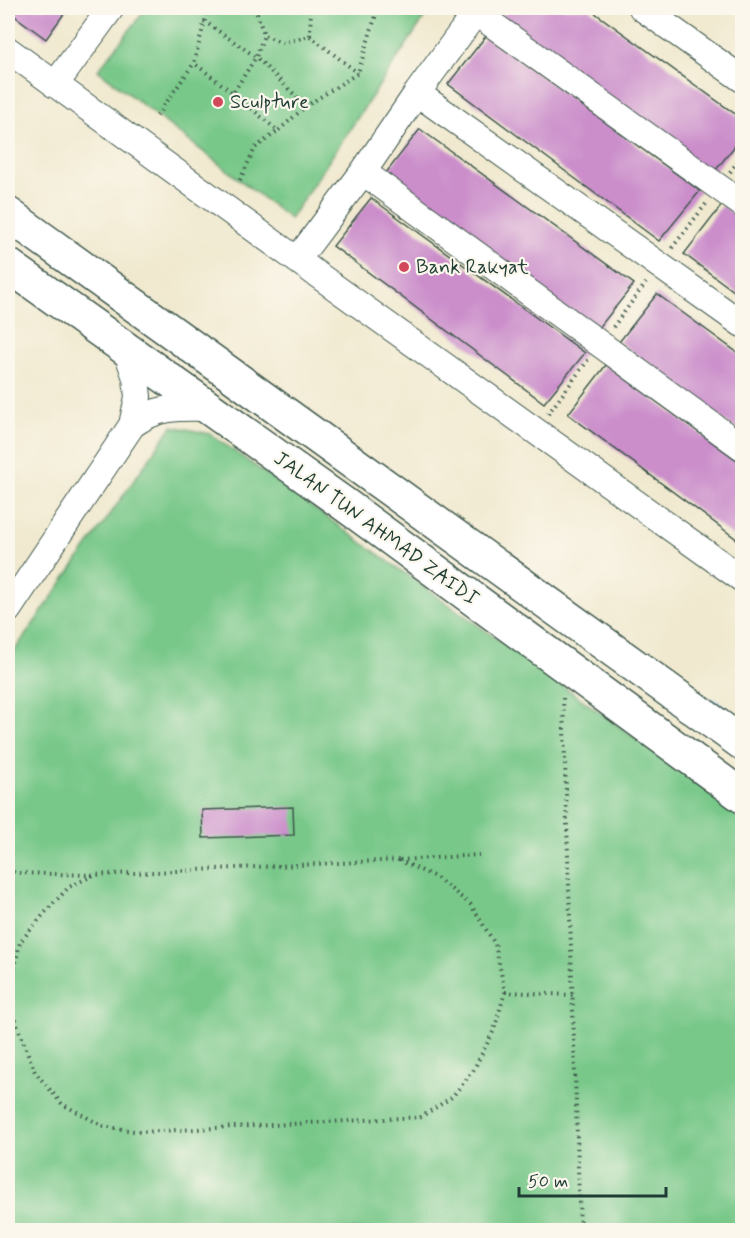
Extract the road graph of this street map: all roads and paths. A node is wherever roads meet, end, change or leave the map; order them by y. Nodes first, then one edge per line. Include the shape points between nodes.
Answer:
1 (111, 8) edge
2 (208, 8) edge
3 (258, 8) edge
4 (311, 8) edge
5 (378, 8) edge
6 (642, 8) edge
7 (477, 10) edge
8 (204, 21) junction
9 (264, 35) junction
10 (310, 36) junction
11 (8, 50) edge
12 (256, 57) junction
13 (194, 63) junction
14 (357, 73) junction
15 (742, 79) edge
16 (55, 85) junction
17 (233, 93) junction
18 (417, 93) junction
19 (306, 106) junction
20 (157, 116) dead end
21 (278, 131) junction
22 (742, 156) edge
23 (363, 172) junction
24 (240, 180) dead end
25 (719, 187) junction
26 (742, 204) edge
27 (8, 214) edge
28 (297, 260) junction
29 (8, 265) edge
30 (660, 265) junction
31 (742, 324) edge
32 (600, 344) junction
33 (126, 349) junction
34 (209, 408) junction
35 (132, 425) junction
36 (535, 430) junction
37 (742, 447) edge
38 (742, 579) edge
39 (8, 610) edge
40 (562, 664) junction
41 (742, 743) edge
42 (742, 796) edge
43 (479, 855) dead end
44 (399, 860) junction
45 (8, 869) edge
46 (94, 875) junction
47 (505, 992) junction
48 (573, 995) junction
49 (9, 1007) edge
50 (580, 1230) edge

1 - 16 street
2 - 8 path
3 - 9 path
4 - 10 path
5 - 14 path
6 - 15 street
7 - 18 street
7 - 25 street
8 - 12 path
8 - 13 path
9 - 10 path via 283,43
9 - 12 path
10 - 14 path
11 - 16 street
12 - 17 path
12 - 19 path
13 - 17 path
13 - 20 path
14 - 19 path
16 - 28 street
17 - 21 path
18 - 23 street
18 - 30 street
19 - 21 path
21 - 24 path via 255,148
22 - 25 path
23 - 28 street
23 - 32 street
25 - 26 street
25 - 30 path
27 - 41 main road, JALAN TUN AHMAD ZAIDI
28 - 36 street
29 - 33 main road, JALAN TUN AHMAD ZAIDI
30 - 31 street
30 - 32 path
32 - 36 path
32 - 37 street
33 - 34 main road, JALAN TUN AHMAD ZAIDI
33 - 35 street via 138,397
34 - 35 street via 180,407 152,412
34 - 40 main road, JALAN TUN AHMAD ZAIDI
35 - 39 street
36 - 38 street
40 - 42 main road, JALAN TUN AHMAD ZAIDI
40 - 48 path
43 - 44 path
44 - 46 path
44 - 47 path via 437,878 471,905 495,944
45 - 46 path via 15,873
46 - 49 path via 69,887 20,942
47 - 48 path
47 - 49 path via 494,1030 473,1071 452,1097 421,1117 140,1132 103,1126 62,1104 34,1072
48 - 50 path

